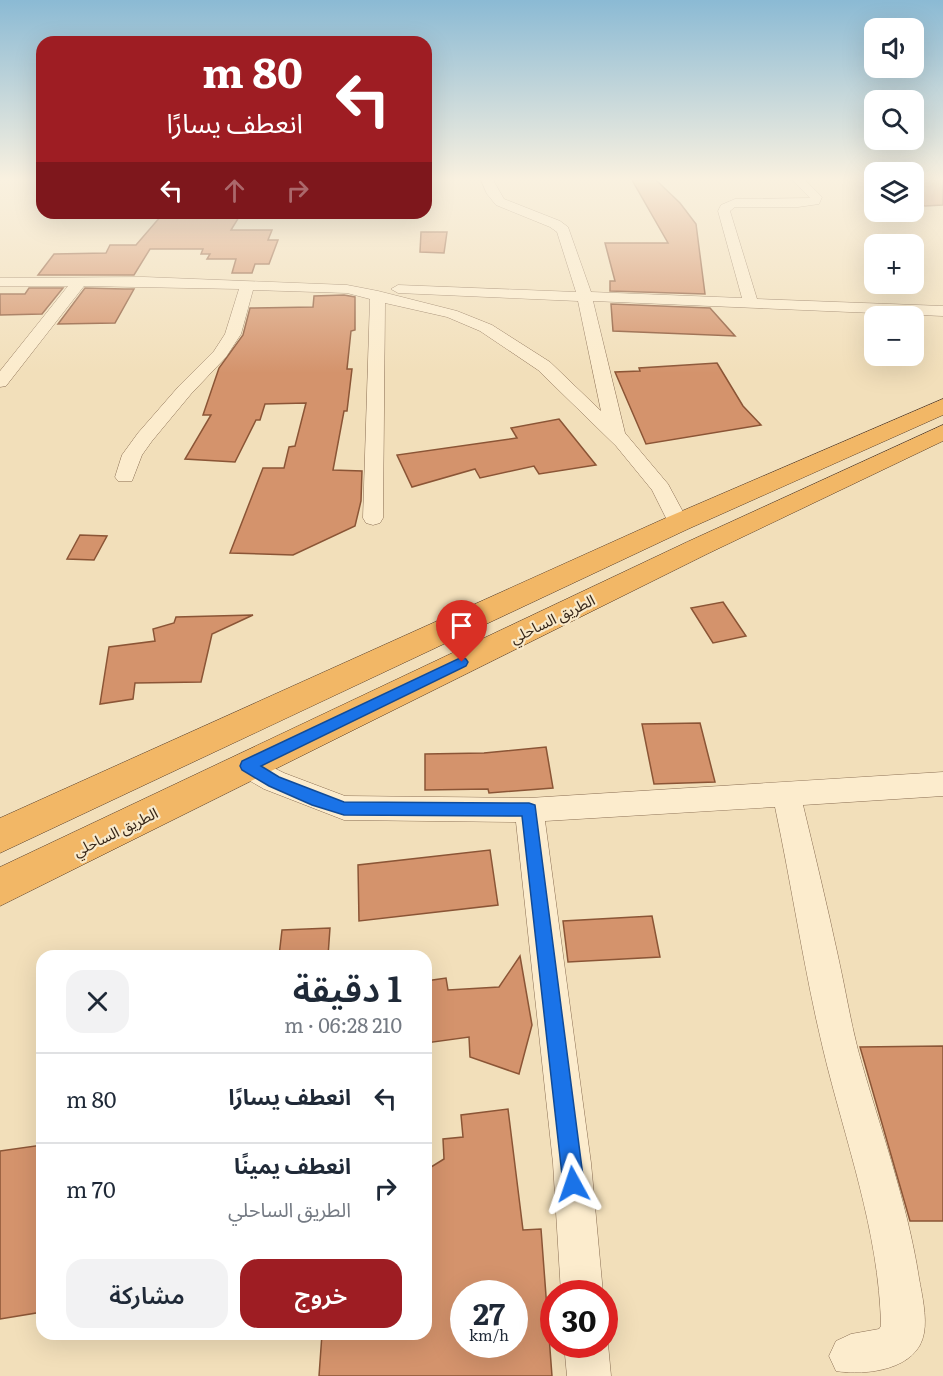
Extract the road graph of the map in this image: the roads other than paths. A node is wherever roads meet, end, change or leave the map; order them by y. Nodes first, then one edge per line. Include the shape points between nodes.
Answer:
1 (568, 244) edge
2 (734, 244) edge
3 (80, 281) junction
4 (0, 282) edge
5 (248, 285) junction
6 (347, 289) junction
7 (378, 295) junction
8 (584, 295) junction
9 (751, 303) junction
10 (943, 311) edge
11 (0, 382) edge
12 (943, 406) edge
13 (943, 432) edge
14 (616, 435) junction
15 (125, 477) dead end
16 (373, 518) dead end
17 (678, 523) junction
18 (248, 766) junction
19 (943, 784) edge
20 (786, 793) junction
21 (529, 810) junction
22 (0, 836) edge
23 (0, 887) edge
24 (581, 1280) edge
25 (851, 1356) dead end
26 (587, 1358) edge
27 (589, 1376) edge

1 - 8 street
2 - 9 street
3 - 4 street
3 - 5 street
3 - 11 street
5 - 6 street
5 - 15 street via 232,334 220,354 145,437 132,455
6 - 7 street
6 - 8 street
7 - 14 street via 452,314 486,328 544,366
7 - 16 street
8 - 9 street
8 - 14 street
9 - 10 street
12 - 17 highway
13 - 18 highway, الطريق الساحلي
14 - 17 street via 661,488
17 - 22 highway
18 - 21 street via 285,786 344,808
18 - 23 highway, الطريق الساحلي
19 - 20 street
20 - 21 street
20 - 25 street via 840,1048 892,1232 902,1304 903,1333 891,1348
21 - 24 street via 572,1163
26 - 27 street

